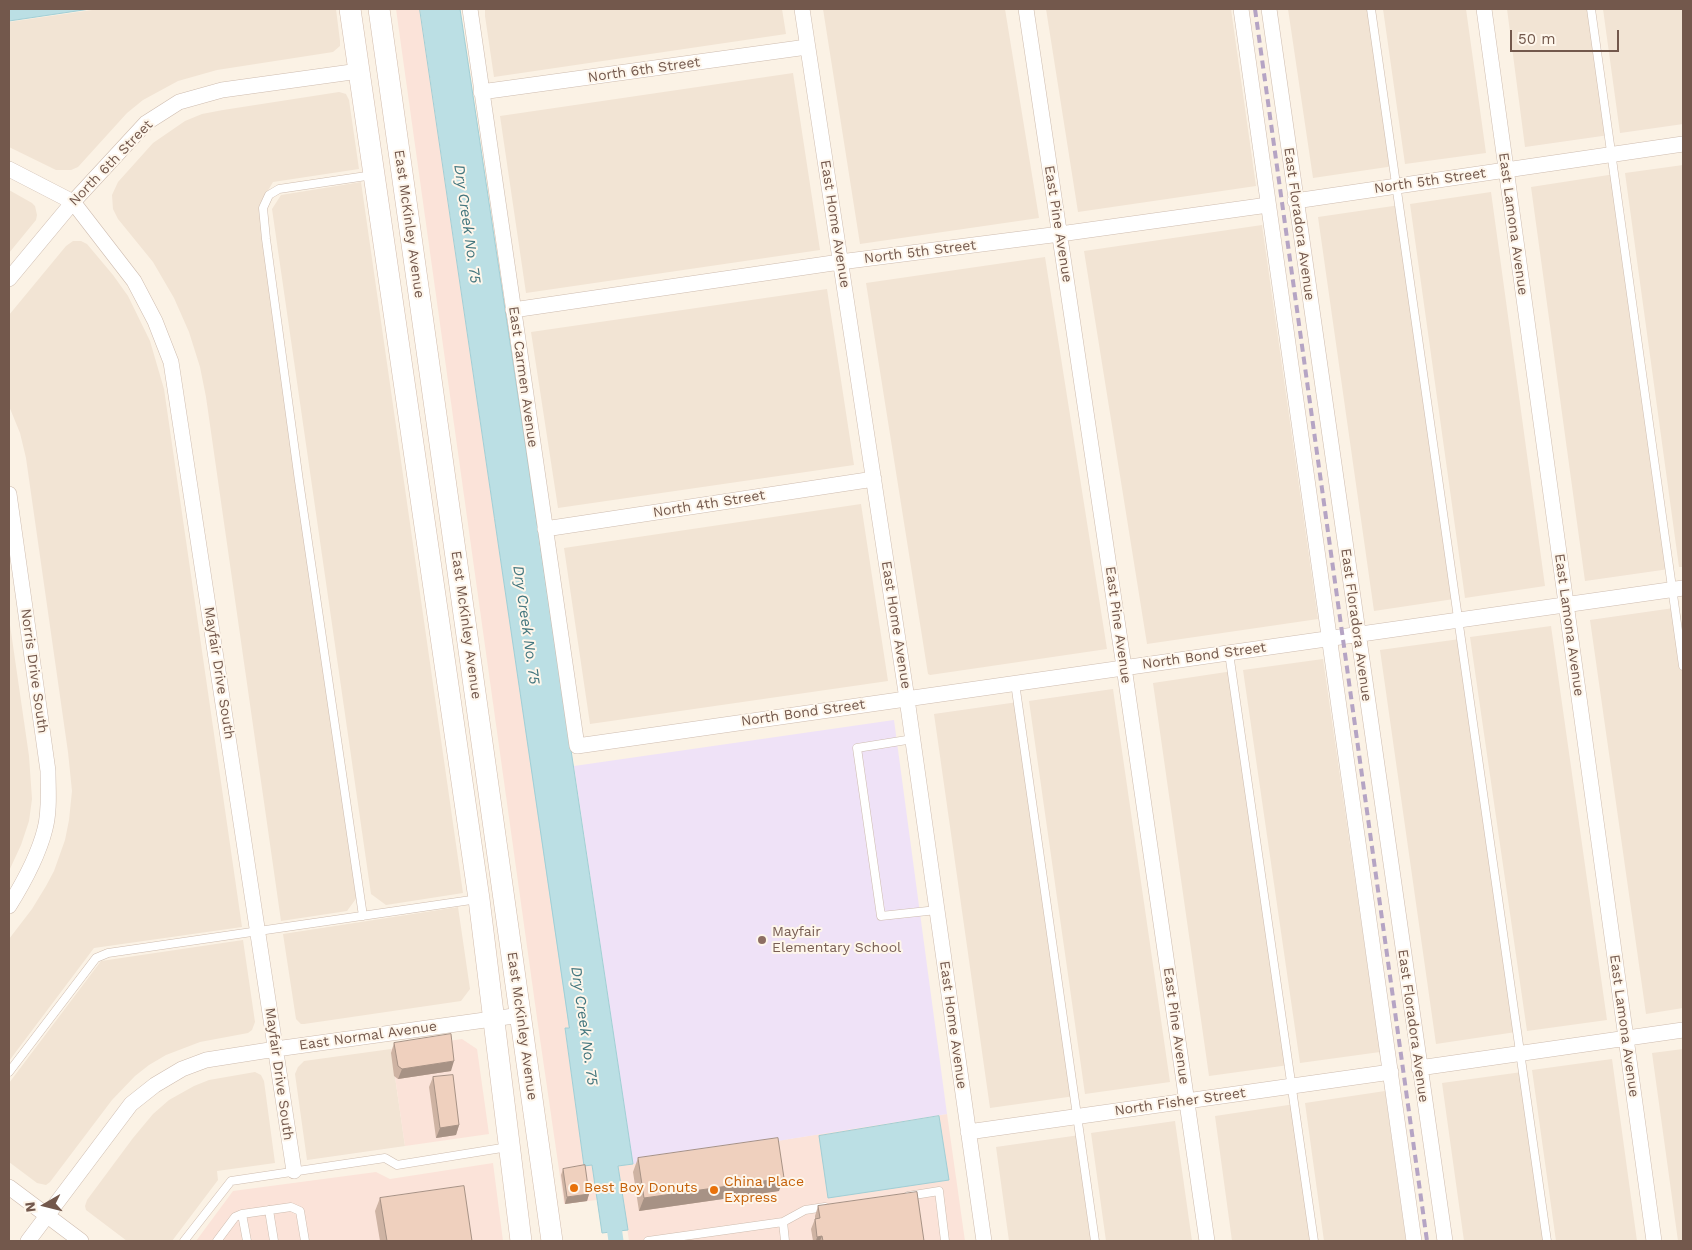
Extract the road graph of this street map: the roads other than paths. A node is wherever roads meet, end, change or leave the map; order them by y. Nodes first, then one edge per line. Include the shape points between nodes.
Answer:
1 (350, 9) edge
2 (379, 9) edge
3 (470, 9) edge
4 (802, 9) edge
5 (1026, 9) edge
6 (1241, 9) edge
7 (1268, 9) edge
8 (1371, 9) edge
9 (1484, 9) edge
10 (1591, 9) edge
11 (807, 47) junction
12 (359, 71) junction
13 (481, 92) junction
14 (1683, 144) edge
15 (1611, 155) junction
16 (9, 169) edge
17 (1506, 170) junction
18 (373, 175) junction
19 (1396, 186) junction
20 (1296, 201) junction
21 (73, 202) junction
22 (1268, 205) junction
23 (1060, 234) junction
24 (413, 251) junction
25 (840, 262) junction
26 (9, 279) edge
27 (513, 310) junction
28 (874, 480) junction
29 (9, 494) edge
30 (545, 529) junction
31 (1678, 589) edge
32 (1566, 605) junction
33 (1458, 620) junction
34 (1357, 634) junction
35 (1330, 638) junction
36 (1229, 652) junction
37 (1683, 666) edge
38 (1124, 668) junction
39 (1015, 683) junction
40 (907, 699) junction
41 (913, 739) junction
42 (577, 746) joint
43 (479, 899) junction
44 (9, 906) edge
45 (937, 910) junction
46 (363, 916) junction
47 (258, 931) junction
48 (521, 1015) junction
49 (493, 1018) junction
50 (1683, 1030) edge
51 (1626, 1039) junction
52 (276, 1049) junction
53 (1520, 1054) junction
54 (1419, 1068) junction
55 (9, 1072) edge
56 (1391, 1072) junction
57 (1292, 1086) junction
58 (1187, 1100) junction
59 (1077, 1116) junction
60 (968, 1132) junction
61 (510, 1147) junction
62 (294, 1171) junction
63 (9, 1186) edge
64 (515, 1190) junction
65 (900, 1197) edge
66 (834, 1206) edge
67 (269, 1210) junction
68 (242, 1214) junction
69 (48, 1215) junction
70 (783, 1222) junction
71 (218, 1240) edge
72 (28, 1241) edge
73 (81, 1241) edge
74 (184, 1241) edge
75 (247, 1241) edge
76 (274, 1241) edge
77 (305, 1241) edge
78 (521, 1241) edge
79 (536, 1241) edge
80 (552, 1241) edge
81 (648, 1241) edge
82 (657, 1241) edge
83 (785, 1241) edge
84 (945, 1241) edge
85 (984, 1241) edge
86 (1095, 1241) edge
87 (1207, 1241) edge
88 (1314, 1241) edge
89 (1414, 1241) edge
90 (1445, 1241) edge
91 (1547, 1241) edge
92 (1654, 1241) edge

1 - 12 main road, East McKinley Avenue
2 - 24 main road, East McKinley Avenue
3 - 13 street, East Carmen Avenue
4 - 11 street, East Home Avenue
5 - 23 street, East Pine Avenue
6 - 22 street, East Floradora Avenue
7 - 20 street, East Floradora Avenue
8 - 19 lane
9 - 17 street, East Lamona Avenue
10 - 15 lane
11 - 13 street, North 6th Street
11 - 25 street, East Home Avenue
12 - 18 main road, East McKinley Avenue
12 - 21 street, North 6th Street via 222,90 179,102 146,123
12 - 24 main road via 366,74 376,88 394,199
13 - 27 street, East Carmen Avenue
14 - 15 street, North 5th Street
15 - 17 street, North 5th Street
15 - 31 lane
16 - 21 street
17 - 19 street, North 5th Street
17 - 32 street, East Lamona Avenue
18 - 43 main road, East McKinley Avenue
18 - 46 lane via 279,189 269,195 263,208 299,481
19 - 20 street, North 5th Street
19 - 33 lane
20 - 34 street, East Floradora Avenue
21 - 26 street, North 6th Street
21 - 47 street, Mayfair Drive South via 134,281 171,362
22 - 23 street, North 5th Street
22 - 35 street, East Floradora Avenue
23 - 25 street, North 5th Street
23 - 38 street, East Pine Avenue
24 - 48 main road, East McKinley Avenue
25 - 27 street, North 5th Street
25 - 28 street, East Home Avenue
27 - 30 street, East Carmen Avenue
28 - 30 street, North 4th Street
28 - 40 street, East Home Avenue
29 - 44 street, Norris Drive South via 48,771 46,828 25,879
30 - 42 street, East Carmen Avenue
31 - 32 street, North Bond Street
31 - 37 lane
32 - 33 street, North Bond Street
32 - 51 street, East Lamona Avenue
33 - 34 street, North Bond Street
33 - 53 lane
34 - 35 street, North Bond Street
34 - 54 street, East Floradora Avenue
35 - 36 street, North Bond Street
35 - 56 street, East Floradora Avenue
36 - 38 street, North Bond Street
36 - 57 lane
38 - 39 street, North Bond Street
38 - 58 street, East Pine Avenue
39 - 40 street, North Bond Street
39 - 59 lane
40 - 41 street, East Home Avenue
40 - 42 street, North Bond Street
41 - 45 street, East Home Avenue
41 - 45 lane via 856,748 881,916
43 - 46 lane
43 - 49 main road, East McKinley Avenue
45 - 60 street, East Home Avenue
46 - 47 lane
47 - 52 street, Mayfair Drive South
47 - 55 lane via 122,950 96,958
48 - 49 street, East Normal Avenue
48 - 80 main road, East McKinley Avenue
49 - 52 street, East Normal Avenue
49 - 61 main road, East McKinley Avenue
50 - 51 street
51 - 53 street
51 - 92 street, East Lamona Avenue
52 - 62 street, Mayfair Drive South
52 - 69 street, East Normal Avenue via 206,1060 155,1085 118,1119
53 - 54 street
53 - 91 lane
54 - 90 street, East Floradora Avenue
56 - 57 street, North Fisher Street
56 - 89 street, East Floradora Avenue
57 - 58 street, North Fisher Street
57 - 88 lane
58 - 59 street, North Fisher Street
58 - 87 street, East Pine Avenue
59 - 60 street, North Fisher Street
59 - 86 lane
60 - 85 street, East Home Avenue
61 - 62 lane via 397,1165 385,1158
61 - 64 main road, East McKinley Avenue
62 - 74 lane via 231,1181
63 - 69 street
64 - 78 main road, East McKinley Avenue
64 - 79 main road
65 - 84 lane via 939,1191
66 - 70 lane via 805,1210
67 - 68 lane
67 - 76 lane
67 - 77 lane via 291,1207 300,1211
68 - 71 lane via 235,1217
68 - 75 lane
69 - 72 street, East Normal Avenue
69 - 73 street
70 - 82 lane
70 - 83 lane
81 - 82 lane

